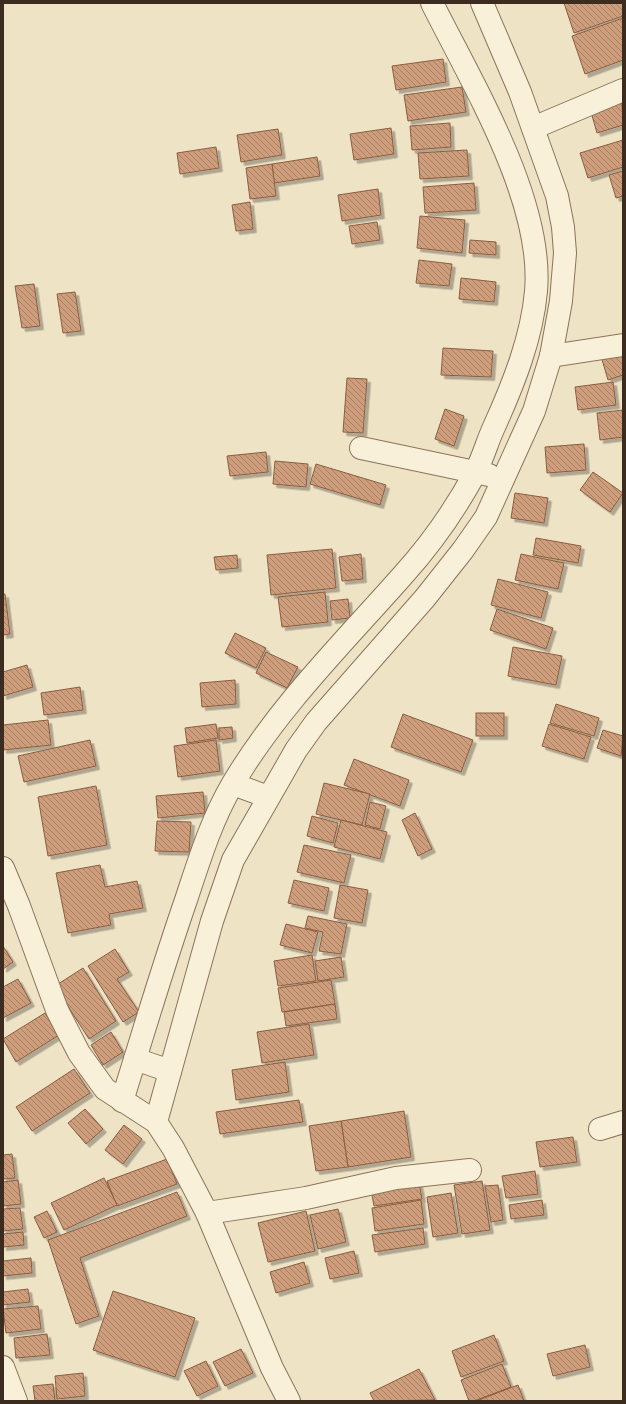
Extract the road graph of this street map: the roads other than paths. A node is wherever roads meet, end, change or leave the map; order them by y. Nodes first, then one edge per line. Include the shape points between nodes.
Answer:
1 (432, 3) edge
2 (482, 3) edge
3 (623, 90) edge
4 (533, 128) junction
5 (561, 301) junction
6 (535, 303) junction
7 (623, 345) edge
8 (551, 356) junction
9 (361, 448) dead end
10 (476, 472) junction
11 (504, 479) junction
12 (374, 607) junction
13 (400, 627) junction
14 (232, 784) junction
15 (268, 797) junction
16 (3, 868) edge
17 (135, 1059) junction
18 (170, 1070) junction
19 (122, 1101) junction
20 (156, 1122) junction
21 (623, 1122) edge
22 (600, 1129) dead end
23 (470, 1170) dead end
24 (207, 1213) junction
25 (3, 1367) edge
26 (16, 1401) edge
27 (289, 1401) edge

1 - 6 street via 500,139 519,186 534,248 537,272
2 - 4 street
3 - 4 street
4 - 5 street via 557,196 563,227
5 - 6 street
5 - 8 street
6 - 10 street via 511,391
7 - 8 street
8 - 11 street via 534,412
9 - 10 street
10 - 11 street
10 - 12 street via 447,518 407,571
11 - 13 street via 486,517 463,550
12 - 13 street
12 - 14 street via 296,695
13 - 15 street via 316,722
14 - 15 street
14 - 17 street via 214,817
15 - 18 street via 233,860 212,921
16 - 19 street via 56,1010 79,1054 105,1089
17 - 18 street
17 - 19 street
18 - 20 street
19 - 20 street
20 - 24 street via 173,1148
21 - 22 street
23 - 24 street via 396,1178 299,1199
24 - 27 street via 272,1368
25 - 26 street

